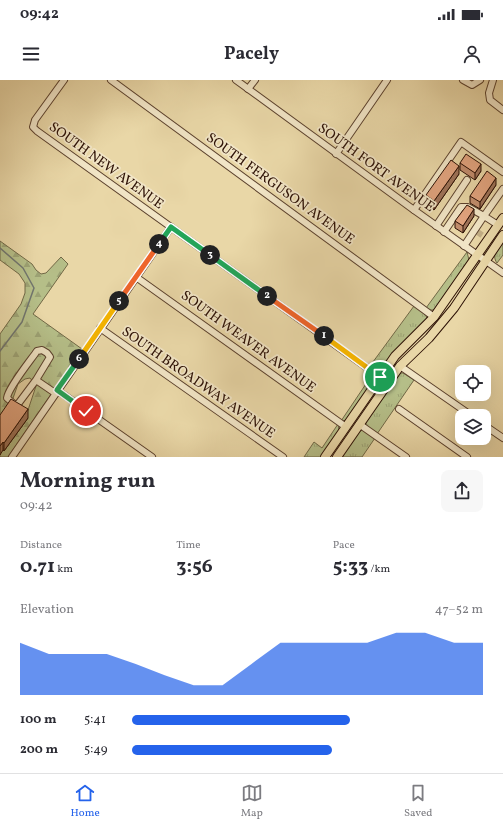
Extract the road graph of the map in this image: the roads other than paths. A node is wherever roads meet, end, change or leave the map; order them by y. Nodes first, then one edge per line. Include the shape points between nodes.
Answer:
1 (64, 80) edge
2 (111, 80) edge
3 (236, 80) edge
4 (255, 80) edge
5 (387, 80) edge
6 (463, 80) edge
7 (480, 80) edge
8 (493, 80) edge
9 (248, 89) junction
10 (503, 110) edge
11 (336, 154) junction
12 (503, 172) edge
13 (467, 180) dead end
14 (503, 189) edge
15 (414, 210) junction
16 (484, 216) junction
17 (503, 218) edge
18 (480, 222) junction
19 (498, 225) junction
20 (436, 226) junction
21 (171, 227) junction
22 (482, 230) dead end
23 (444, 232) junction
24 (503, 235) edge
25 (478, 236) tunnel mouth
26 (470, 238) junction
27 (464, 246) junction
28 (478, 255) junction
29 (485, 261) junction
30 (503, 273) edge
31 (136, 277) junction
32 (434, 317) junction
33 (100, 328) junction
34 (400, 366) junction
35 (380, 377) junction
36 (36, 380) junction
37 (56, 392) junction
38 (399, 409) dead end
39 (462, 409) edge
40 (359, 424) junction
41 (346, 427) junction
42 (491, 430) edge
43 (503, 438) edge
44 (12, 457) edge
45 (152, 457) edge
46 (283, 457) edge
47 (325, 457) edge
48 (337, 457) edge
49 (406, 457) edge
50 (467, 457) edge

1 - 21 street, SOUTH NEW AVENUE via 35,120 33,127
2 - 32 street, SOUTH FERGUSON AVENUE
3 - 9 street, SOUTH FORT AVENUE
4 - 9 street
5 - 11 street
6 - 7 street via 472,85
8 - 10 street via 489,93 490,100
9 - 11 street, SOUTH FORT AVENUE
11 - 15 street, SOUTH FORT AVENUE
12 - 15 street via 461,142
13 - 20 street
14 - 16 street
15 - 20 street, SOUTH FORT AVENUE
16 - 18 street
16 - 19 street
16 - 23 street via 468,207 461,207
17 - 19 main road
18 - 22 street
18 - 26 street
19 - 28 main road
20 - 23 street, SOUTH FORT AVENUE
21 - 31 street
21 - 35 street, SOUTH NEW AVENUE
23 - 27 street, SOUTH FORT AVENUE
24 - 29 main road
25 - 26 street
26 - 27 street
27 - 28 street, SOUTH FORT AVENUE
28 - 29 street, SOUTH FORT AVENUE
28 - 32 main road
29 - 30 street, SOUTH FORT AVENUE
29 - 34 main road via 454,308 429,338
31 - 33 street
31 - 41 street, SOUTH WEAVER AVENUE
32 - 35 main road via 395,356
33 - 37 street
33 - 46 street, SOUTH BROADWAY AVENUE
34 - 39 street
34 - 40 main road
35 - 41 main road
36 - 36 street via 50,357 42,350 37,351 7,394 9,404 18,404
36 - 37 street
37 - 44 street
37 - 45 street
38 - 50 street
40 - 48 main road
40 - 49 street
41 - 47 main road
42 - 43 street

